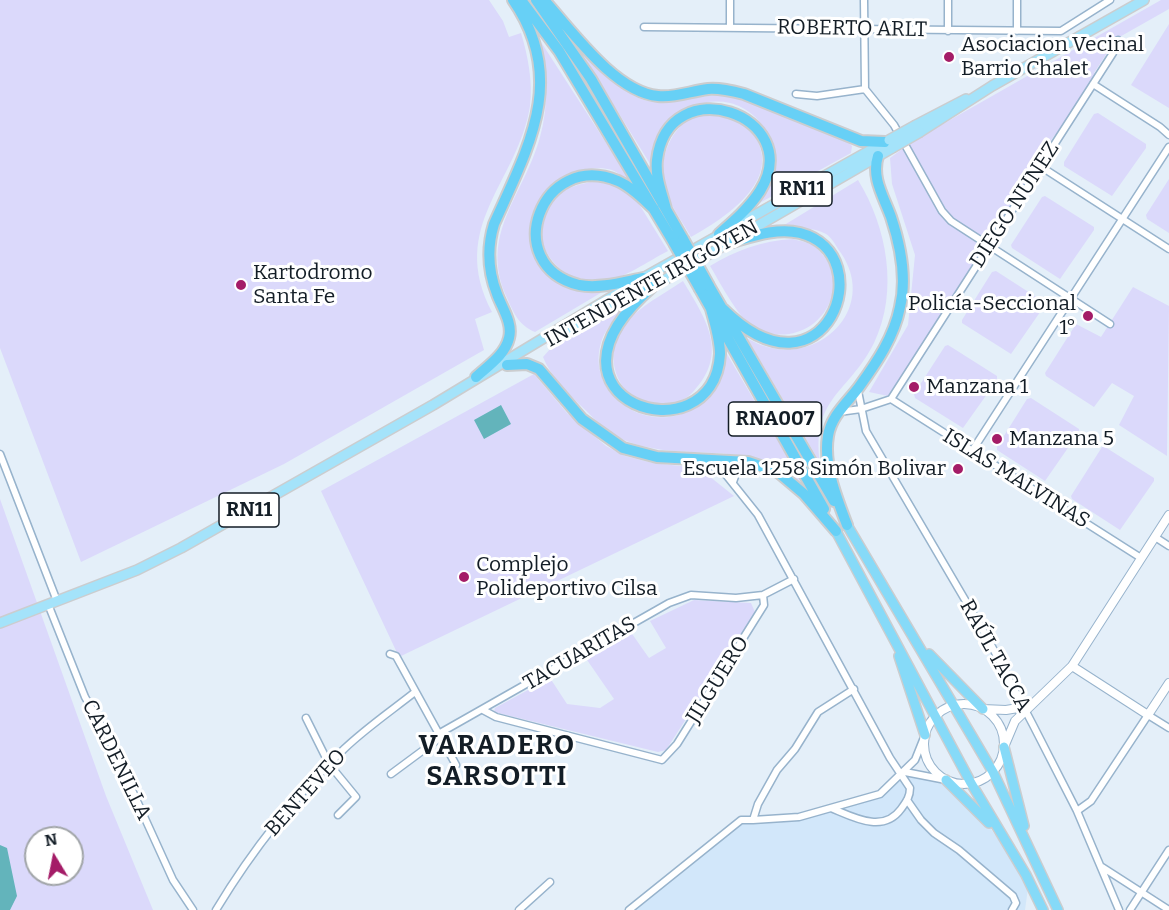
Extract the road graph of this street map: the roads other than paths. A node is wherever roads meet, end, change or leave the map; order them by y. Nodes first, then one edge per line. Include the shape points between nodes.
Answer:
1 (513, 0) edge
2 (521, 0) edge
3 (536, 0) edge
4 (544, 0) edge
5 (730, 0) edge
6 (864, 0) edge
7 (948, 0) edge
8 (1017, 0) edge
9 (1110, 0) edge
10 (1144, 0) edge
11 (644, 27) dead end
12 (730, 28) junction
13 (864, 29) junction
14 (948, 31) junction
15 (1017, 31) junction
16 (1118, 40) dead end
17 (1093, 84) junction
18 (866, 89) junction
19 (796, 94) dead end
20 (1169, 135) edge
21 (889, 143) junction
22 (1169, 147) edge
23 (878, 156) junction
24 (1040, 166) junction
25 (654, 209) junction
26 (666, 209) junction
27 (1123, 220) junction
28 (719, 234) junction
29 (678, 241) junction
30 (728, 243) junction
31 (989, 246) junction
32 (1169, 249) edge
33 (643, 278) junction
34 (652, 287) junction
35 (1071, 299) junction
36 (717, 309) junction
37 (1110, 324) dead end
38 (507, 364) junction
39 (476, 377) junction
40 (858, 388) junction
41 (891, 399) junction
42 (433, 405) junction
43 (861, 409) junction
44 (839, 412) junction
45 (972, 451) junction
46 (0, 454) edge
47 (700, 460) junction
48 (748, 462) junction
49 (733, 482) junction
50 (1169, 515) edge
51 (847, 525) junction
52 (836, 531) junction
53 (1155, 537) junction
54 (1169, 546) edge
55 (1141, 558) junction
56 (794, 579) junction
57 (763, 595) junction
58 (53, 603) junction
59 (0, 623) edge
60 (891, 631) junction
61 (913, 636) junction
62 (390, 654) dead end
63 (1072, 666) junction
64 (1169, 684) edge
65 (854, 689) junction
66 (415, 692) junction
67 (956, 705) junction
68 (1026, 708) junction
69 (983, 709) junction
70 (483, 710) junction
71 (1148, 715) junction
72 (936, 717) junction
73 (306, 718) dead end
74 (1169, 728) edge
75 (440, 735) junction
76 (926, 735) junction
77 (1004, 747) junction
78 (329, 764) junction
79 (456, 765) dead end
80 (993, 772) junction
81 (903, 773) junction
82 (391, 774) dead end
83 (946, 780) junction
84 (971, 783) junction
85 (907, 800) junction
86 (831, 808) junction
87 (1077, 811) junction
88 (338, 815) dead end
89 (753, 820) junction
90 (1029, 846) junction
91 (1169, 850) edge
92 (1013, 853) junction
93 (1102, 867) junction
94 (550, 882) dead end
95 (1142, 892) junction
96 (193, 910) edge
97 (216, 910) edge
98 (519, 910) edge
99 (629, 910) edge
100 (1012, 910) edge
101 (1043, 910) edge
102 (1058, 910) edge
103 (1119, 910) edge
104 (1130, 910) edge
105 (1169, 910) edge

1 - 39 highway via 527,24 537,57 540,98 534,129 490,241 492,278 508,320 509,339 501,353
2 - 25 highway, RNA007 via 560,51
3 - 26 highway, RNA007 via 571,47
4 - 21 highway via 628,87 659,97 726,90 861,141
5 - 12 street
6 - 13 street
7 - 14 street
8 - 15 street
9 - 15 street, ROBERTO ARLT via 1061,31
10 - 21 main road, INTENDENTE IRIGOYEN / RN11, bridge
11 - 12 street, ROBERTO ARLT
12 - 13 street, ROBERTO ARLT
13 - 14 street, ROBERTO ARLT
13 - 18 street
14 - 15 street, ROBERTO ARLT
16 - 17 street, DIEGO NUNEZ
17 - 20 street
17 - 24 street, DIEGO NUNEZ
18 - 19 street via 817,96
18 - 31 street via 897,131 942,211
21 - 23 main road, INTENDENTE IRIGOYEN / RN11
21 - 28 main road, INTENDENTE IRIGOYEN / RN11
22 - 27 street
23 - 30 main road, INTENDENTE IRIGOYEN / RN11
23 - 40 highway via 876,178 897,238 902,291 898,318 888,344
24 - 27 street
24 - 31 street, DIEGO NUNEZ
25 - 29 highway, RNA007
25 - 33 highway via 617,180 586,176 552,192 536,223 539,252 549,267 566,280 593,285
26 - 28 highway via 657,157 674,124 704,109 721,108 736,113 747,119 763,140 768,170 761,190 748,207
26 - 29 highway, RNA007
27 - 32 street
27 - 35 street
28 - 33 main road, INTENDENTE IRIGOYEN / RN11
29 - 36 highway, RNA007, bridge
30 - 34 main road, INTENDENTE IRIGOYEN / RN11
30 - 36 highway via 775,231 807,236 833,260 840,286 837,308 823,328 791,343 756,336
31 - 35 street
31 - 41 street, DIEGO NUNEZ
33 - 39 main road, INTENDENTE IRIGOYEN / RN11
34 - 36 highway via 621,317 609,338 606,355 606,366 616,387 635,405 649,410 676,409 695,401 706,390 720,353
34 - 38 main road, INTENDENTE IRIGOYEN / RN11
35 - 37 street
35 - 45 street
36 - 51 highway, RNA007
36 - 52 highway, RNA007
38 - 42 main road, INTENDENTE IRIGOYEN / RN11
38 - 47 highway via 527,364 539,369 582,419 623,447 657,457
39 - 42 main road, INTENDENTE IRIGOYEN / RN11
40 - 43 street, RAÚL TACCA
40 - 44 highway
41 - 43 street
41 - 45 street, ISLAS MALVINAS
42 - 58 main road, INTENDENTE IRIGOYEN / RN11 via 166,556
43 - 44 street
43 - 68 street, RAÚL TACCA via 866,431
44 - 51 highway via 826,448 834,490
45 - 55 street, ISLAS MALVINAS
46 - 58 street, CARDENILLA
47 - 48 highway
47 - 49 street
48 - 49 street via 737,471
48 - 52 highway via 764,466 791,482
49 - 56 street via 758,515
50 - 53 street
51 - 61 highway, RNA007
52 - 60 highway, RNA007
53 - 54 street
53 - 55 street
55 - 63 street
56 - 57 street, TACUARITAS
56 - 65 street
57 - 70 street, TACUARITAS via 686,596
57 - 70 street, JILGUERO via 764,605 717,683 662,760 496,717
58 - 59 main road, INTENDENTE IRIGOYEN / RN11
58 - 96 street, CARDENILLA via 85,697 107,735 173,880
60 - 72 highway, RNA007
60 - 76 highway, RNA007
61 - 67 highway, RNA007
61 - 69 highway, RNA007
62 - 66 street via 396,656
63 - 68 street
63 - 71 street
64 - 71 street
65 - 81 street
65 - 89 street via 818,712 777,770
66 - 75 street
66 - 78 street, BENTEVEO
67 - 69 street
67 - 72 street
67 - 80 highway, RNA007
68 - 69 street
68 - 77 street
68 - 87 street, RAÚL TACCA
69 - 77 street via 999,725
70 - 75 street, TACUARITAS
71 - 74 street
71 - 87 street via 1091,801
72 - 76 street
72 - 84 highway, RNA007
73 - 78 street
75 - 79 street
75 - 82 street, TACUARITAS
76 - 81 street via 915,760
76 - 83 street via 928,761
77 - 80 street
77 - 90 highway, RNA007
78 - 88 street via 356,797
78 - 97 street, BENTEVEO via 267,835
80 - 84 street
80 - 90 highway, RNA007
81 - 83 street
81 - 85 street via 910,788
81 - 86 street via 880,794
83 - 84 street
83 - 92 highway, RNA007 via 980,812
84 - 92 highway, RNA007
85 - 86 street via 890,819 875,822
85 - 100 street via 934,833 1013,896 1016,903
86 - 89 street via 799,817
87 - 93 street, RAÚL TACCA
89 - 99 street via 741,820
90 - 102 highway, RNA007
91 - 95 street
92 - 101 highway, RNA007
93 - 95 street
93 - 103 street, RAÚL TACCA
94 - 98 street
95 - 104 street
95 - 105 street

